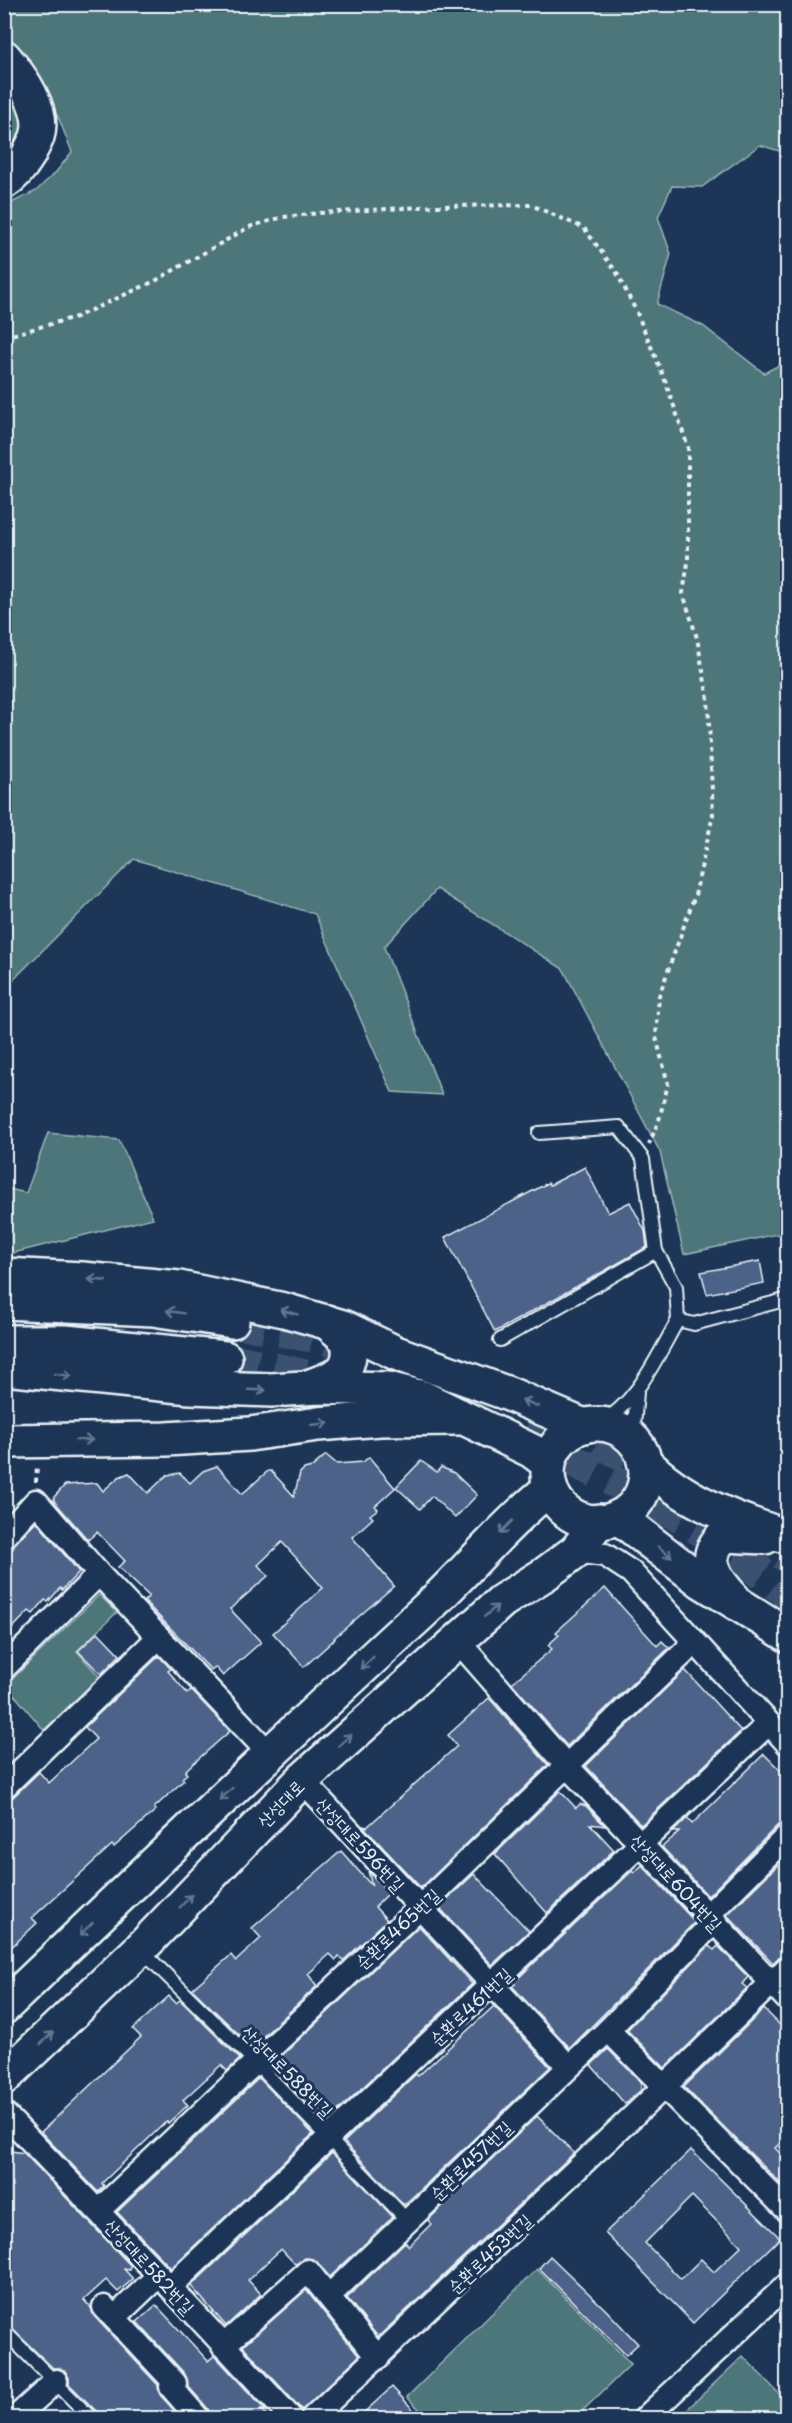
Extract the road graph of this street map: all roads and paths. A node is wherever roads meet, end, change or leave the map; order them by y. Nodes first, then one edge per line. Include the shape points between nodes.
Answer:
1 (4, 57) edge
2 (4, 182) edge
3 (4, 338) edge
4 (539, 1132) dead end
5 (643, 1159) junction
6 (657, 1251) junction
7 (4, 1275) edge
8 (788, 1299) edge
9 (4, 1302) edge
10 (678, 1320) junction
11 (232, 1321) tunnel mouth
12 (327, 1322) junction
13 (501, 1340) dead end
14 (4, 1342) edge
15 (225, 1358) tunnel mouth
16 (4, 1368) edge
17 (306, 1388) junction
18 (637, 1392) junction
19 (465, 1418) junction
20 (591, 1425) junction
21 (4, 1441) edge
22 (643, 1457) junction
23 (37, 1465) dead end
24 (549, 1476) junction
25 (36, 1501) junction
26 (608, 1519) junction
27 (4, 1536) edge
28 (788, 1538) edge
29 (576, 1551) junction
30 (99, 1574) junction
31 (735, 1600) junction
32 (788, 1635) edge
33 (159, 1637) junction
34 (457, 1640) junction
35 (694, 1643) junction
36 (4, 1668) edge
37 (768, 1724) junction
38 (788, 1744) edge
39 (268, 1754) junction
40 (566, 1765) junction
41 (302, 1780) junction
42 (4, 1787) edge
43 (788, 1835) edge
44 (641, 1844) junction
45 (420, 1907) junction
46 (712, 1918) junction
47 (140, 1949) junction
48 (788, 1966) edge
49 (771, 1982) junction
50 (494, 1984) junction
51 (788, 2000) edge
52 (4, 2007) edge
53 (608, 2030) junction
54 (255, 2062) junction
55 (568, 2066) junction
56 (4, 2078) edge
57 (665, 2086) junction
58 (6, 2114) edge
59 (330, 2139) junction
60 (98, 2211) junction
61 (788, 2211) edge
62 (408, 2221) junction
63 (164, 2281) junction
64 (788, 2284) edge
65 (329, 2296) junction
66 (4, 2331) edge
67 (223, 2346) junction
68 (378, 2358) junction
69 (56, 2381) junction
70 (15, 2418) edge
71 (91, 2418) edge
72 (198, 2418) edge
73 (291, 2418) edge
74 (312, 2418) edge
75 (645, 2418) edge

1 - 2 main road via 20,76 39,120 38,136 25,160
3 - 5 path via 76,317 155,280 249,227 283,217 437,206 531,205 584,228 617,273 637,313 688,447 688,563 683,593 697,638 709,710 713,816 695,895 659,996 657,1037 668,1084
4 - 5 lane via 619,1127
5 - 6 lane
6 - 10 lane via 676,1287
6 - 13 lane
12 -> 7 main road via 179,1288
8 - 10 lane via 694,1324
11 -> 9 main road via 153,1309
10 - 18 lane
12 - 17 main road via 348,1340 350,1360 335,1377
20 -> 12 main road via 396,1353
14 - 15 main road via 65,1342
16 -> 17 main road via 189,1387
17 - 19 main road via 388,1389 423,1398
18 - 20 lane via 612,1417
18 - 22 lane via 634,1426
21 -> 19 main road via 166,1439 380,1419
19 - 24 main road via 532,1451
20 - 22 main road via 612,1426 625,1433
20 - 24 main road via 571,1431 561,1440 553,1450
22 - 26 main road via 645,1478 641,1493 632,1507
22 - 28 main road via 662,1480 699,1502
23 - 25 path
24 - 26 main road via 557,1502 569,1513 583,1520
24 -> 39 main road via 433,1603
25 - 27 street
25 - 30 street
26 - 29 main road, 산성대로
26 -> 31 main road
28 - 31 main road via 724,1535 714,1545 713,1571
34 -> 29 main road, 산성대로 via 502,1601
29 - 35 street via 605,1555 631,1572
30 - 33 street
30 - 36 street
31 - 32 main road
33 - 39 street
33 - 42 street
34 - 40 street, 산성대로604번길
41 -> 34 main road, 산성대로
35 - 37 street
35 - 40 street, 순환로465번길
37 - 38 street
37 - 44 street, 순환로461번길
39 -> 52 main road
40 - 44 street, 산성대로604번길
40 - 45 street, 순환로465번길
41 - 45 street, 산성대로596번길
47 -> 41 main road, 산성대로
43 - 46 street, 순환로457번길
44 - 46 street, 산성대로604번길
44 - 50 street, 순환로461번길
45 - 50 street, 산성대로596번길
45 - 54 street, 순환로465번길
46 - 49 street, 산성대로604번길
46 - 53 street, 순환로457번길
47 - 54 lane, 산성대로588번길
56 -> 47 main road, 산성대로
48 - 49 street, 순환로453번길
49 - 51 street, 산성대로604번길
49 - 57 street, 순환로453번길
50 - 55 street, 산성대로596번길
50 - 59 street, 순환로461번길
53 - 55 street, 순환로457번길
53 - 57 street
54 - 59 lane, 산성대로588번길
54 - 60 street, 순환로465번길
55 - 62 street, 순환로457번길
57 - 61 street
57 - 68 street, 순환로453번길
58 - 60 street, 산성대로582번길
59 - 62 lane, 산성대로588번길
59 - 63 street, 순환로461번길
60 - 63 street, 산성대로582번길
62 - 65 street, 순환로457번길
63 - 67 street, 산성대로582번길
63 - 72 street, 순환로461번길 via 109,2312 175,2383 171,2387
64 - 75 street
65 - 67 street via 308,2271
65 - 68 street
66 - 69 lane
67 - 73 street, 산성대로582번길
68 - 74 street, 순환로453번길
69 - 70 street
69 - 71 lane

